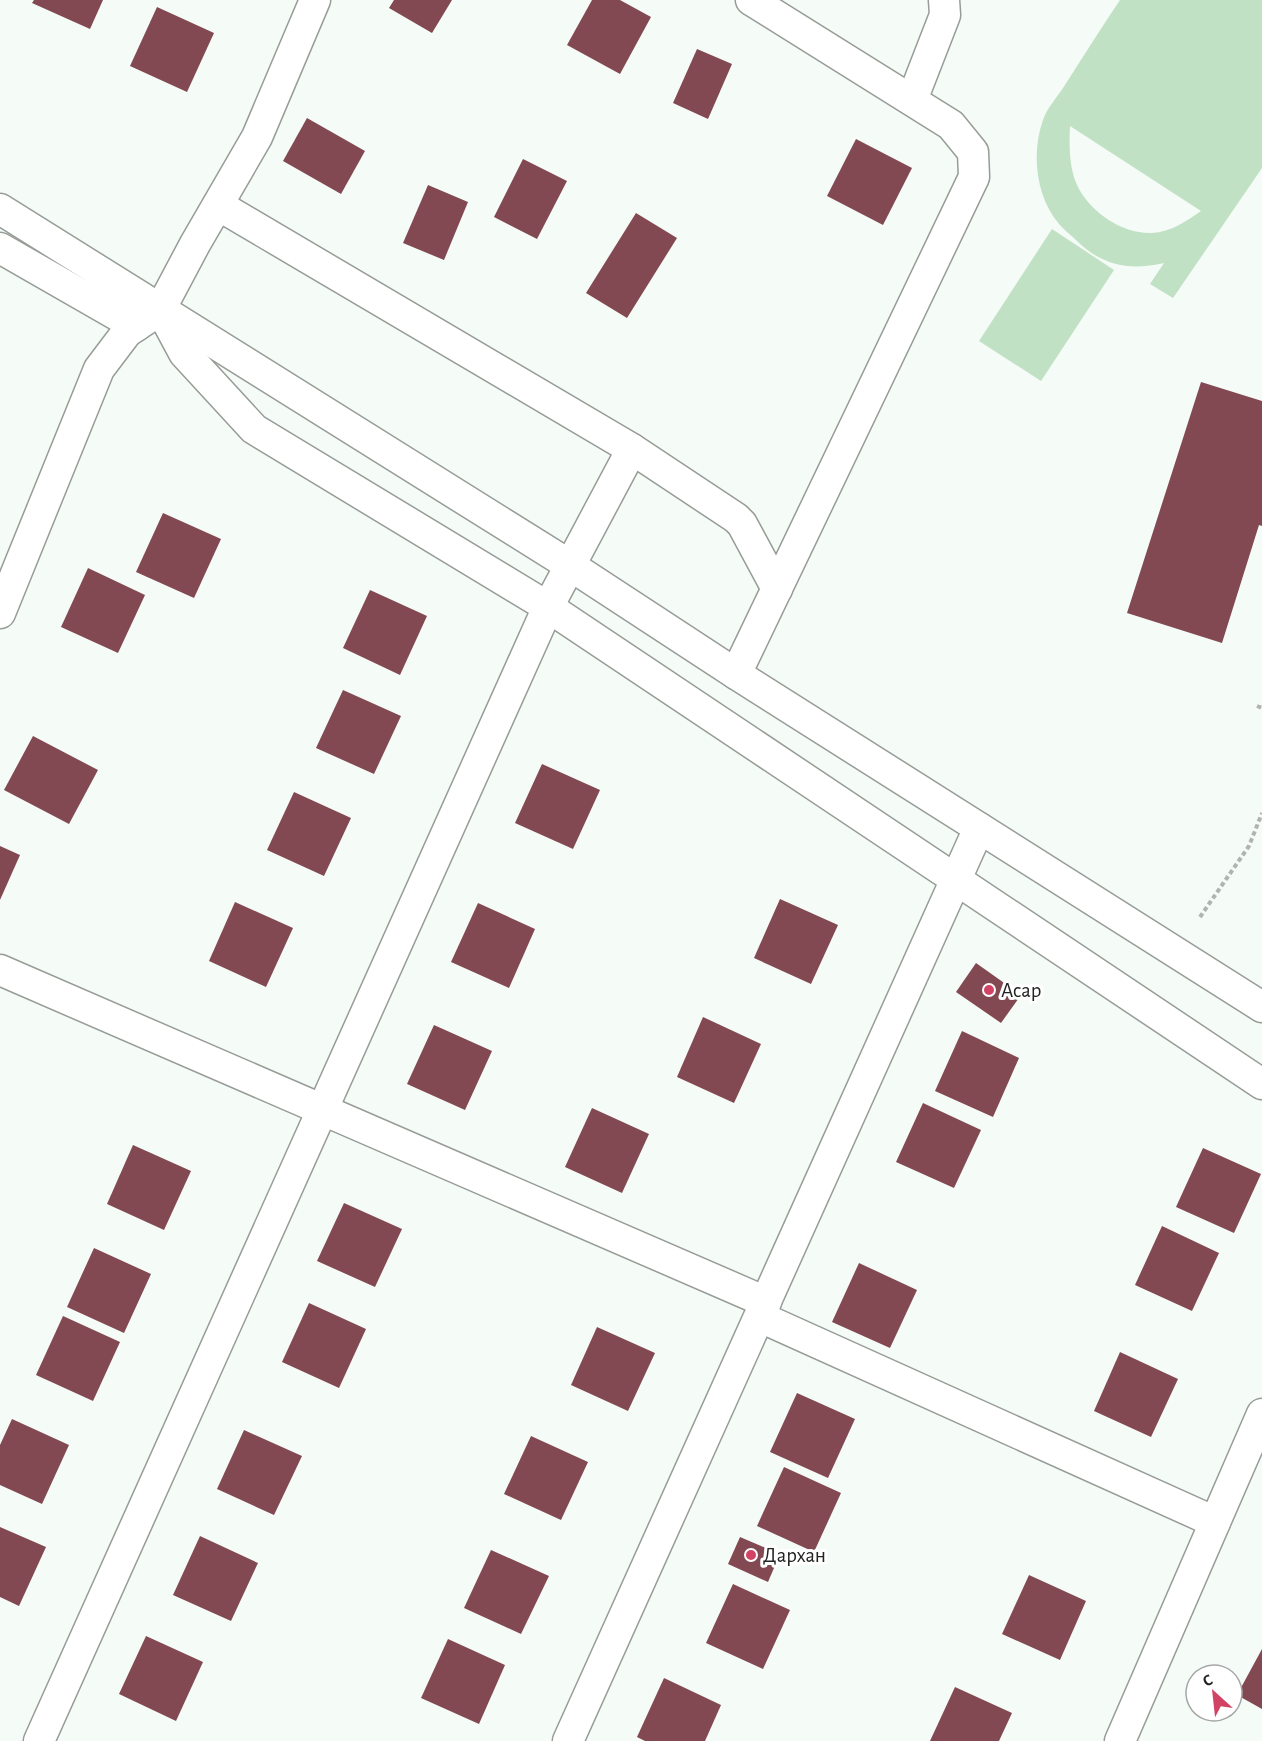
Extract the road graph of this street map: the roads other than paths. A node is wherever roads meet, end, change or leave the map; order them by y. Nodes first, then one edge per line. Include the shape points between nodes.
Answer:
1 (315, 0) edge
2 (751, 0) edge
3 (944, 0) edge
4 (912, 100) junction
5 (218, 205) junction
6 (0, 208) edge
7 (0, 248) edge
8 (160, 310) junction
9 (136, 326) junction
10 (632, 449) junction
11 (571, 566) junction
12 (777, 589) junction
13 (548, 607) junction
14 (0, 613) edge
15 (736, 674) junction
16 (979, 828) junction
17 (956, 879) junction
18 (0, 970) edge
19 (1262, 1007) edge
20 (1262, 1084) edge
21 (322, 1109) junction
22 (763, 1309) junction
23 (1262, 1414) edge
24 (1215, 1522) junction
25 (39, 1741) edge
26 (568, 1741) edge
27 (1120, 1741) edge

1 - 5 street via 257,137
2 - 4 street
3 - 4 street via 945,15
4 - 12 street via 951,125 974,152 974,177
5 - 8 street
5 - 10 street
6 - 8 street
7 - 9 street
8 - 9 street
8 - 11 street
8 - 13 street via 184,353 254,429
9 - 14 street via 99,369
10 - 11 street
10 - 12 street via 736,518
11 - 13 street
11 - 15 street
12 - 15 street
13 - 17 street
13 - 21 street
15 - 16 street
16 - 17 street
16 - 19 street
17 - 20 street
17 - 22 street
18 - 21 street
21 - 22 street
21 - 25 street
22 - 24 street
22 - 26 street
23 - 24 street
24 - 27 street

